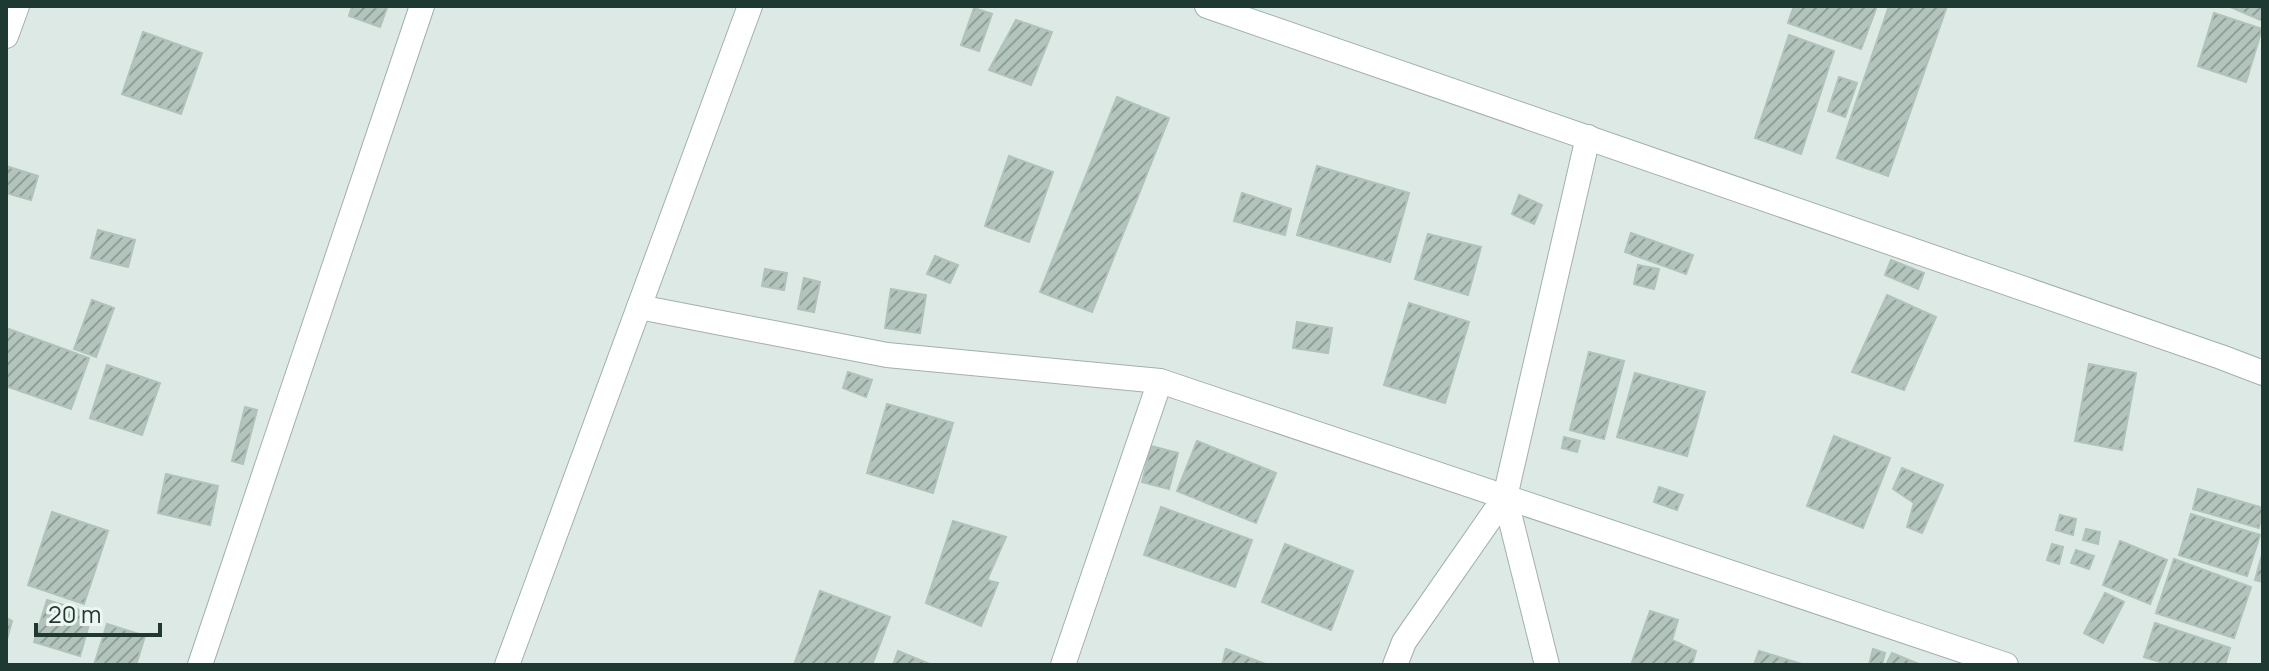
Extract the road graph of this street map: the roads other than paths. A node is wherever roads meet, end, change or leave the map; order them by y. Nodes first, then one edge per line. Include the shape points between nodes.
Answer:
1 (17, 6) edge
2 (422, 6) edge
3 (750, 6) edge
4 (1207, 6) edge
5 (6, 36) edge
6 (1588, 137) junction
7 (639, 307) junction
8 (2263, 373) edge
9 (1160, 381) junction
10 (1505, 497) junction
11 (200, 665) edge
12 (507, 665) edge
13 (1063, 665) edge
14 (1395, 665) edge
15 (1547, 665) edge
16 (2006, 665) edge

1 - 5 street
2 - 11 street
3 - 7 street
4 - 6 street
6 - 8 street
6 - 10 street
7 - 9 street via 887,355
7 - 12 street
9 - 10 street
9 - 13 street
10 - 14 street via 1404,642
10 - 15 street
10 - 16 street

